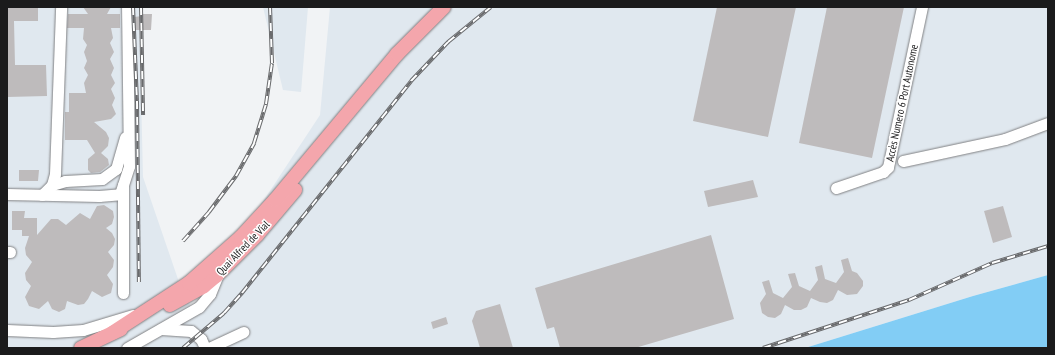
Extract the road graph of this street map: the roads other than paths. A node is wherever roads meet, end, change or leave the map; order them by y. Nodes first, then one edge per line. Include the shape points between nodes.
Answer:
1 (61, 7) edge
2 (127, 7) edge
3 (444, 7) edge
4 (922, 7) edge
5 (1048, 123) edge
6 (129, 124) junction
7 (340, 124) junction
8 (903, 161) dead end
9 (123, 183) junction
10 (52, 185) junction
11 (836, 188) dead end
12 (7, 194) edge
13 (42, 194) junction
14 (218, 274) junction
15 (123, 293) dead end
16 (143, 312) junction
17 (7, 330) edge
18 (159, 330) junction
19 (243, 332) dead end
20 (112, 333) junction
21 (81, 348) edge
22 (127, 348) edge
23 (205, 348) edge
24 (209, 348) edge

1 - 10 lane via 55,174
2 - 6 lane
3 - 7 main road, Quai Alfred de Vial via 398,54
4 - 11 lane, Accès Numero 6 Port Autonome via 888,167 883,172
5 - 8 lane via 1005,139
6 - 9 lane via 129,166
6 - 10 lane via 116,170 102,179 65,181
7 - 14 main road, Quai Alfred de Vial via 330,142 279,211
7 - 16 main road, Quai Alfred de Vial via 236,242 189,283
9 - 13 lane via 120,194
9 - 15 lane
10 - 13 lane
12 - 13 lane
14 - 18 lane via 210,294 200,307
14 - 20 main road, Quai Alfred de Vial via 193,293 135,324
16 - 17 lane via 83,330
16 - 20 main road, Quai Alfred de Vial
18 - 22 lane
18 - 23 lane via 191,331 201,339
19 - 24 lane
20 - 21 main road, Quai Alfred de Vial

